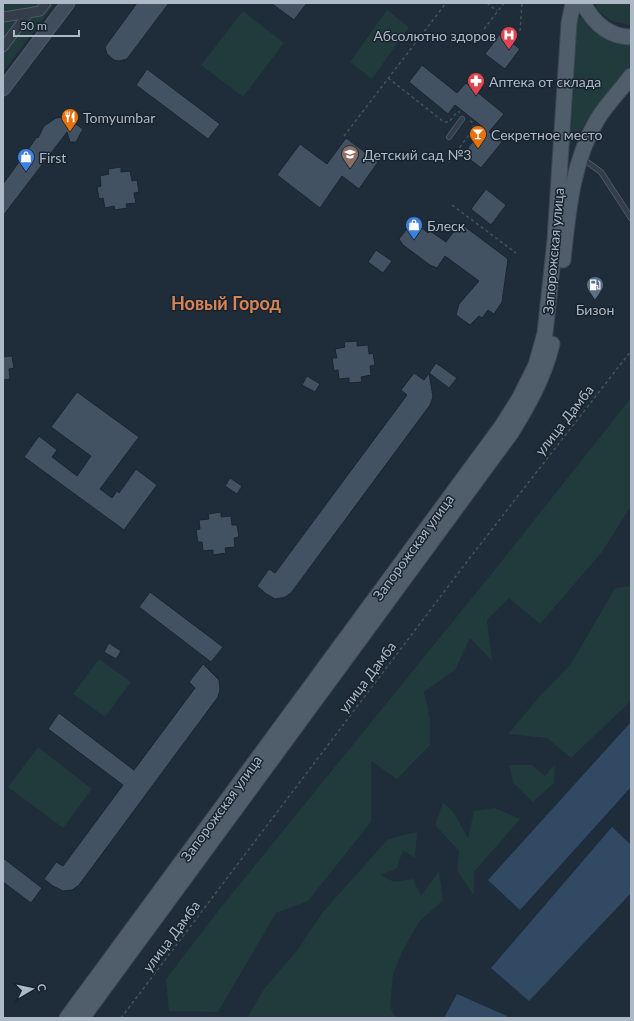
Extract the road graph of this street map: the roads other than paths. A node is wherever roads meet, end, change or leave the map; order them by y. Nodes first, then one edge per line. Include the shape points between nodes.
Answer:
1 (46, 3) edge
2 (68, 3) edge
3 (573, 3) edge
4 (583, 3) edge
5 (28, 14) junction
6 (3, 18) edge
7 (631, 38) edge
8 (3, 47) edge
9 (631, 76) edge
10 (3, 89) edge
11 (462, 119) dead end
12 (449, 137) dead end
13 (580, 157) junction
14 (631, 218) edge
15 (67, 1018) edge
16 (82, 1018) edge

1 - 5 street via 40,11
2 - 10 main road
3 - 15 main road, Запорожская улица via 569,23 555,240 545,333 536,365 502,426
4 - 7 main road via 589,15 610,33
5 - 6 street
5 - 8 street
9 - 13 main road, Запорожская улица via 597,120
11 - 12 lane
13 - 14 lane via 601,172
13 - 16 main road, Запорожская улица via 566,235 555,335 546,369 529,404 506,439

